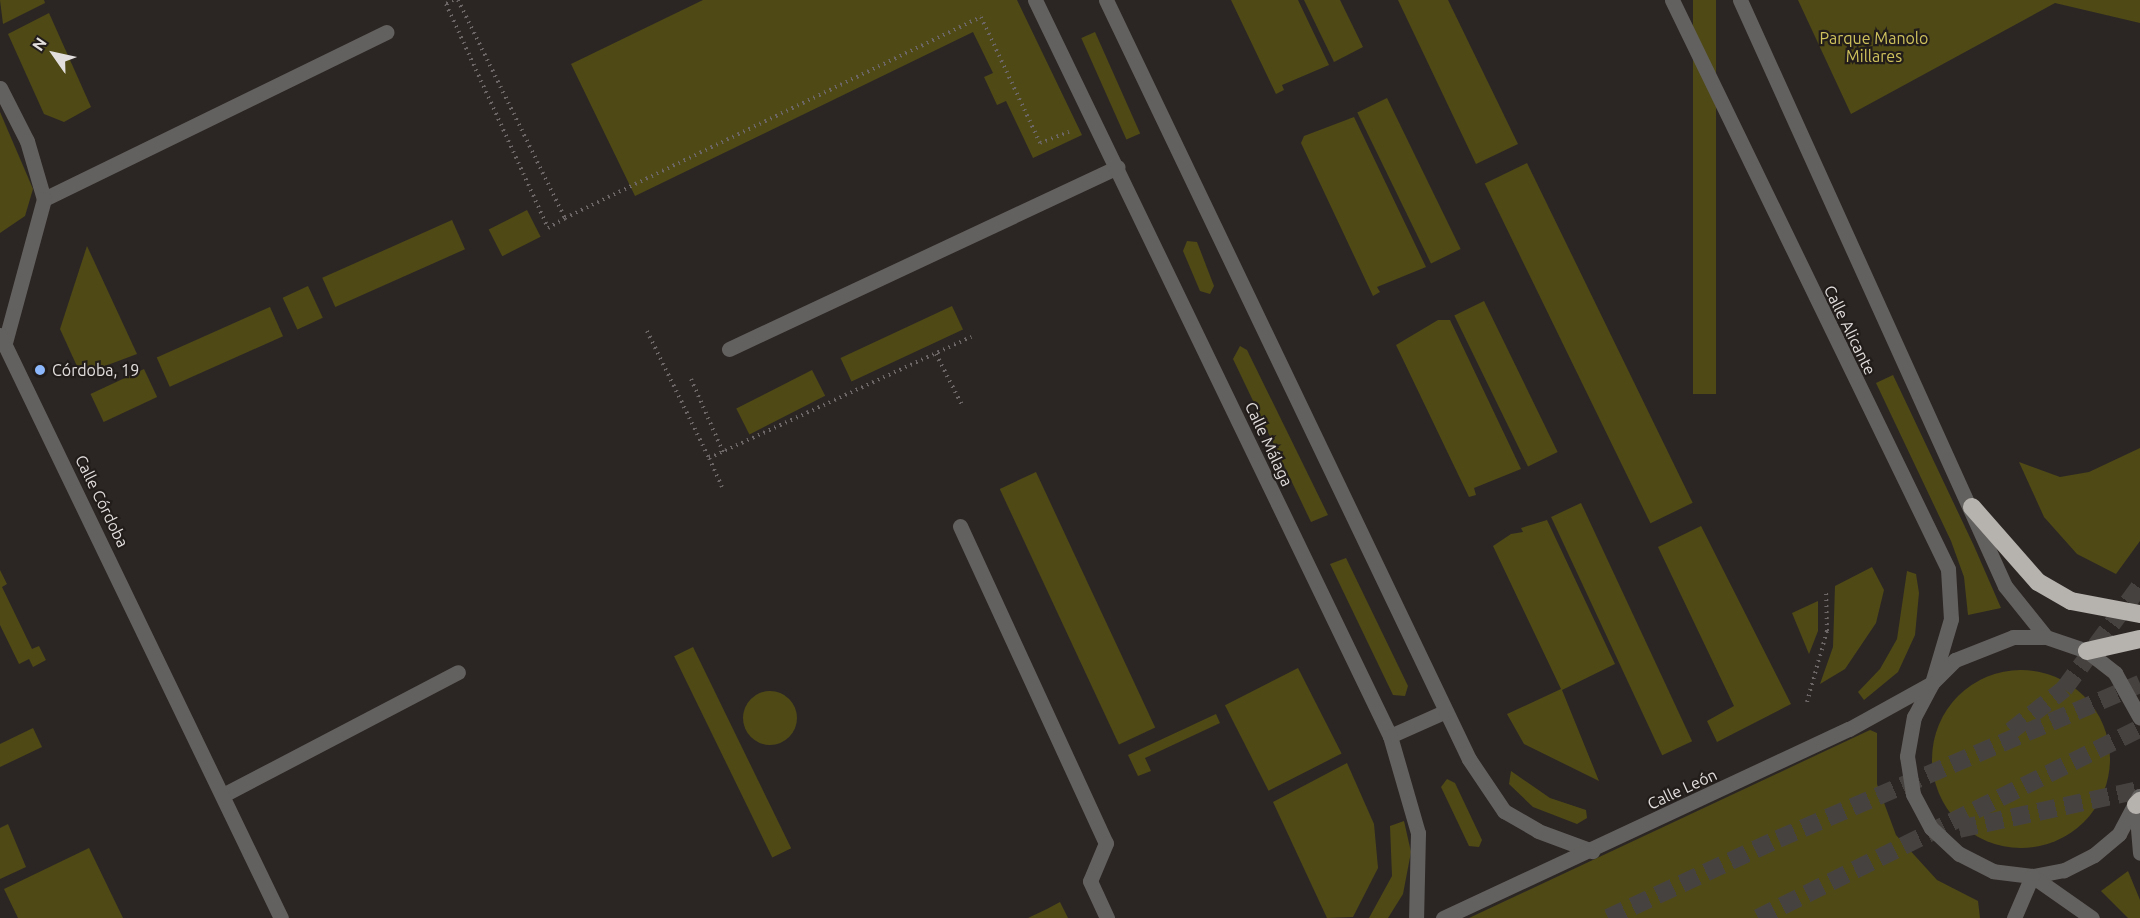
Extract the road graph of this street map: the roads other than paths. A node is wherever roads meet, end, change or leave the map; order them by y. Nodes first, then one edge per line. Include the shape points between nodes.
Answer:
1 (1035, 0) edge
2 (1106, 0) edge
3 (1671, 0) edge
4 (1740, 0) edge
5 (387, 32) dead end
6 (0, 88) edge
7 (1117, 167) junction
8 (44, 199) junction
9 (2, 339) edge
10 (729, 349) dead end
11 (1972, 507) junction
12 (960, 526) dead end
13 (2140, 614) edge
14 (2046, 637) junction
15 (2140, 639) edge
16 (2087, 651) junction
17 (458, 672) dead end
18 (1932, 683) junction
19 (1444, 712) junction
20 (2140, 718) edge
21 (1390, 736) junction
22 (223, 795) junction
23 (2139, 800) edge
24 (1592, 851) junction
25 (2140, 853) edge
26 (2032, 876) junction
27 (281, 918) edge
28 (1107, 918) edge
29 (1416, 918) edge
30 (1443, 918) edge
31 (2014, 918) edge
32 (2092, 918) edge

1 - 7 street, Calle Málaga
2 - 19 street
3 - 18 street, Calle Alicante via 1948,569 1951,619
4 - 11 street
5 - 8 street
6 - 8 street via 27,141
7 - 10 street
7 - 21 street, Calle Málaga
8 - 9 street, Calle Córdoba
9 - 22 street, Calle Córdoba
11 - 13 highway via 2038,582 2071,601
11 - 14 street via 2005,586
12 - 28 street via 1106,843 1090,881
14 - 16 street
14 - 18 street via 2013,637 1982,645 1955,660
15 - 16 highway
16 - 20 street via 2115,673
17 - 22 street
18 - 24 street, Calle León via 1849,729
18 - 26 street via 1914,717 1907,756 1913,794 1931,828 1959,854 1993,871
19 - 21 street
19 - 24 street via 1504,812 1538,831
21 - 29 street, Calle Málaga via 1418,833
22 - 27 street, Calle Córdoba
23 - 25 street
23 - 26 street via 2119,834 2094,855 2064,870
24 - 30 street, Calle León
26 - 31 street
26 - 32 street

